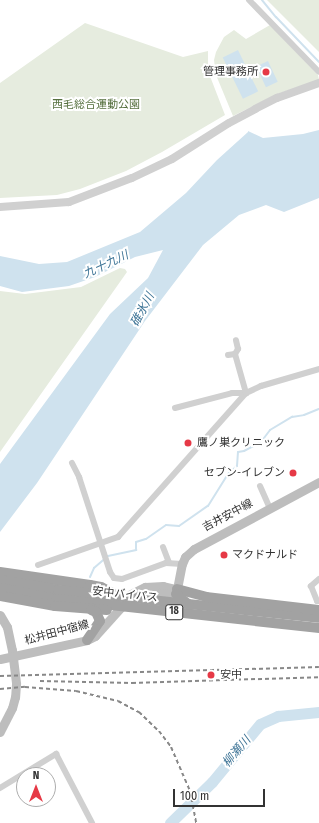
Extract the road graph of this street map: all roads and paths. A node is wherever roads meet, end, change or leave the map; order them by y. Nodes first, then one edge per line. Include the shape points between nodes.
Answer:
1 (249, 0) edge
2 (319, 72) edge
3 (319, 83) edge
4 (0, 207) edge
5 (236, 340) dead end
6 (235, 354) junction
7 (228, 355) dead end
8 (319, 369) edge
9 (246, 392) junction
10 (175, 408) dead end
11 (72, 463) dead end
12 (319, 482) edge
13 (260, 486) dead end
14 (270, 508) junction
15 (101, 544) junction
16 (163, 547) dead end
17 (169, 563) junction
18 (182, 564) junction
19 (38, 565) dead end
20 (0, 572) edge
21 (319, 579) edge
22 (0, 580) edge
23 (0, 588) edge
24 (177, 591) junction
25 (57, 594) junction
26 (0, 596) edge
27 (125, 599) junction
28 (319, 601) edge
29 (246, 602) junction
30 (119, 609) junction
31 (91, 610) junction
32 (319, 610) edge
33 (0, 615) edge
34 (168, 615) dead end
35 (319, 618) edge
36 (293, 620) junction
37 (245, 626) junction
38 (319, 628) edge
39 (319, 634) edge
40 (87, 640) junction
41 (0, 659) edge
42 (0, 732) edge
43 (0, 788) edge
44 (92, 823) edge

1 - 2 street
3 - 4 street via 276,98 232,121 172,159 82,198 53,205
5 - 6 street via 238,349
6 - 7 street
6 - 9 street
8 - 9 street
9 - 10 street via 232,393
9 - 15 street via 124,532
11 - 15 street
12 - 14 main road, 吉井安中線
13 - 14 street
14 - 18 main road, 吉井安中線 via 199,545
15 - 17 street via 111,575 116,579
15 - 19 street
16 - 17 street
17 - 18 street
18 - 24 main road, 吉井安中線
20 - 27 highway via 101,587
21 - 28 street via 311,586
22 - 25 highway, 安中バイパス / 18
23 - 25 highway, 安中バイパス / 18
24 - 27 main road, 松井田中宿線 via 163,586 145,587 134,591
24 - 29 highway
24 - 30 main road, 松井田中宿線 via 144,594
24 - 34 street
24 - 37 highway via 207,619 228,625
25 - 36 highway, 安中バイパス / 18
26 - 31 highway
27 - 30 main road, 松井田中宿線
29 - 32 highway
29 - 37 highway
30 - 31 highway
30 - 40 main road, 松井田中宿線 via 102,630
31 - 40 highway via 96,612 100,621
33 - 42 main road, 松井田中宿線 via 7,628 15,674 15,697 10,715
35 - 36 highway, 安中バイパス / 18
36 - 38 highway, 安中バイパス / 18
37 - 39 highway
40 - 41 main road, 松井田中宿線
43 - 44 street via 56,754

